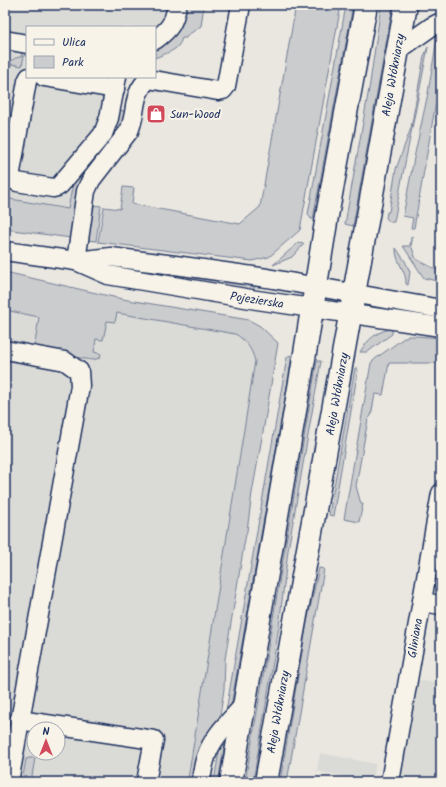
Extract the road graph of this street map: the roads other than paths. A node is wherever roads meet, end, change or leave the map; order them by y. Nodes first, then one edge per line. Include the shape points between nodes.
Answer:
1 (177, 5) edge
2 (241, 5) edge
3 (366, 5) edge
4 (406, 5) edge
5 (441, 22) edge
6 (156, 39) edge
7 (5, 40) edge
8 (26, 44) edge
9 (397, 51) junction
10 (28, 78) edge
11 (56, 78) edge
12 (116, 83) edge
13 (5, 250) edge
14 (76, 261) junction
15 (316, 286) junction
16 (352, 304) junction
17 (313, 308) junction
18 (441, 309) edge
19 (441, 327) edge
20 (5, 350) edge
21 (441, 493) edge
22 (422, 602) junction
23 (441, 605) edge
24 (245, 704) junction
25 (19, 720) junction
26 (9, 782) edge
27 (146, 782) edge
28 (201, 782) edge
29 (231, 782) edge
30 (266, 782) edge
31 (390, 782) edge

1 - 6 street via 172,25
2 - 14 street via 226,86 223,90 148,78 142,85 129,131 90,180
3 - 15 main road
4 - 9 main road, Aleja Włókniarzy
5 - 9 street
7 - 8 street
9 - 16 main road, Aleja Włókniarzy
10 - 12 street via 11,176 18,182 52,188 60,185 100,138 107,124
11 - 12 street
13 - 14 street, Pojezierska
14 - 15 street, Pojezierska via 111,257
14 - 17 street, Pojezierska via 108,275
15 - 16 street, Pojezierska
15 - 17 main road
16 - 17 street, Pojezierska
16 - 18 street, Pojezierska
16 - 19 street, Pojezierska
16 - 30 main road, Aleja Włókniarzy
17 - 24 main road
20 - 25 street via 65,361 79,370 80,386
21 - 22 street, Gliniana
22 - 23 street
22 - 31 street, Gliniana
24 - 28 street via 209,749
24 - 29 main road
25 - 26 street
25 - 27 street via 154,740

